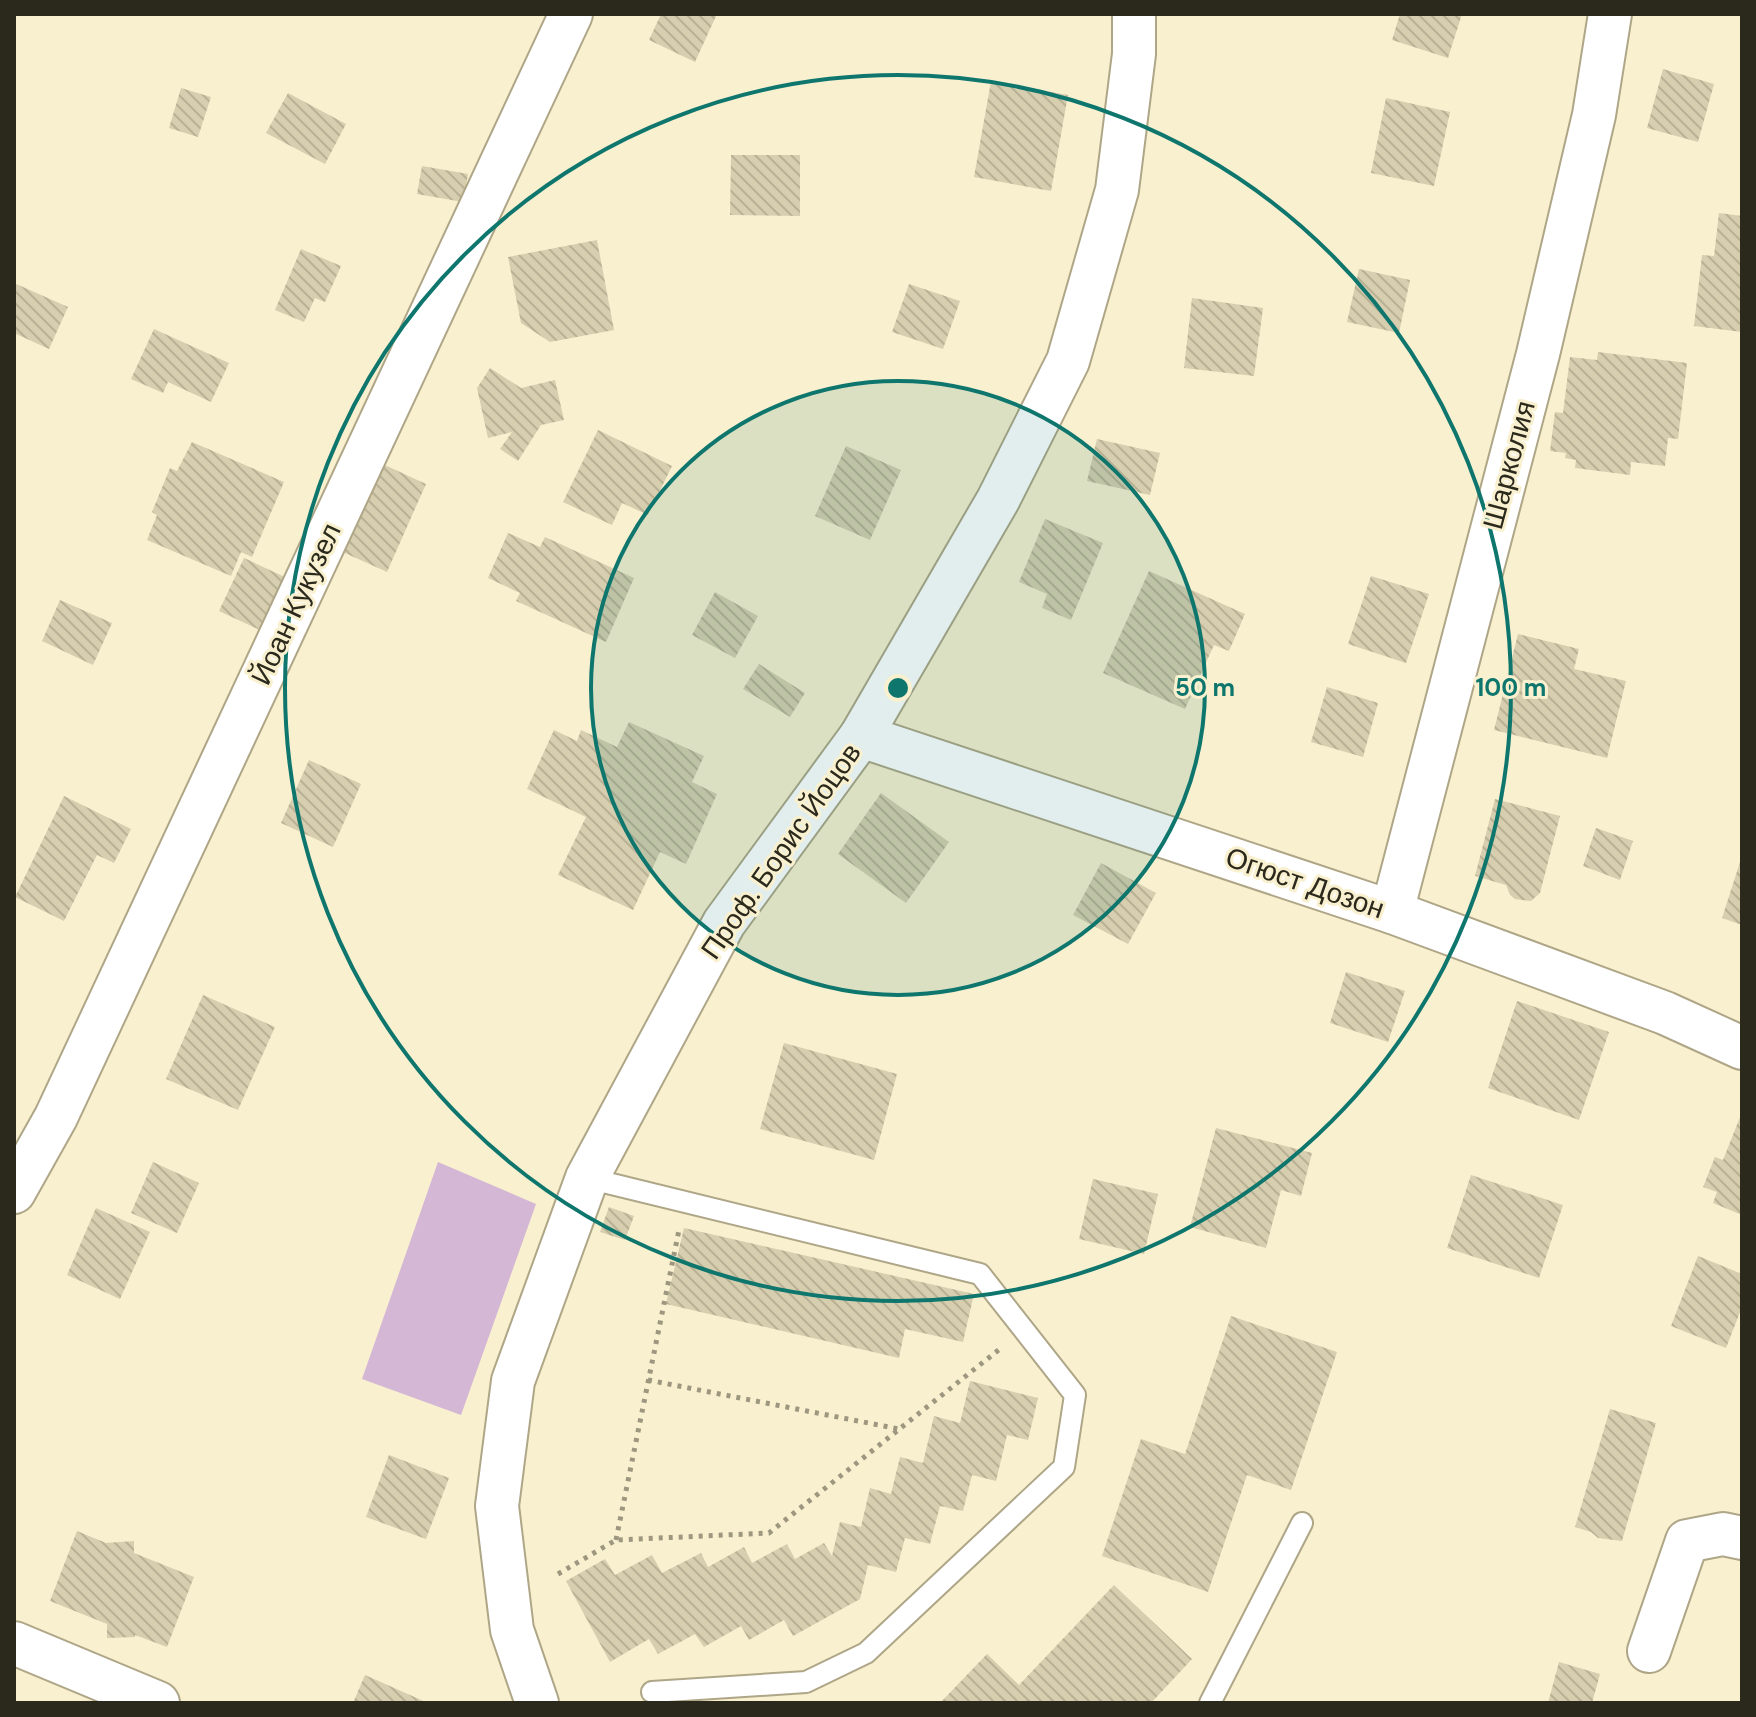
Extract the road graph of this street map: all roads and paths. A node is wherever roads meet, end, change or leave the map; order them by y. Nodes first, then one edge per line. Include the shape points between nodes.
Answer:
1 (571, 14) edge
2 (1134, 14) edge
3 (1610, 14) edge
4 (861, 736) junction
5 (1392, 912) junction
6 (1742, 1048) edge
7 (587, 1178) junction
8 (14, 1192) edge
9 (685, 1202) junction
10 (1023, 1329) junction
11 (648, 1380) junction
12 (900, 1429) junction
13 (1302, 1523) dead end
14 (1742, 1538) edge
15 (616, 1540) junction
16 (558, 1574) dead end
17 (14, 1643) edge
18 (1649, 1651) dead end
19 (652, 1692) dead end
20 (158, 1703) edge
21 (537, 1703) edge
22 (1210, 1703) edge

1 - 8 street, Йоан Кукузел via 56,1117
2 - 4 street, Проф. Борис Йоцов via 1117,190 1068,361 998,500
3 - 5 street, Шарколия via 1594,115 1538,354
4 - 5 street, Огюст Дозон
4 - 7 street, Проф. Борис Йоцов via 724,923
5 - 6 street, Огюст Дозон via 1665,1013
7 - 9 lane
7 - 21 street, Проф. Борис Йоцов via 513,1381 497,1506 512,1630
9 - 10 lane via 980,1274
9 - 11 path
10 - 12 path
10 - 19 lane via 1075,1395 1064,1467 866,1653 806,1682
11 - 12 path
11 - 15 path
12 - 15 path via 769,1533
13 - 22 lane
14 - 18 street via 1723,1534 1687,1541
15 - 16 path
17 - 20 street

